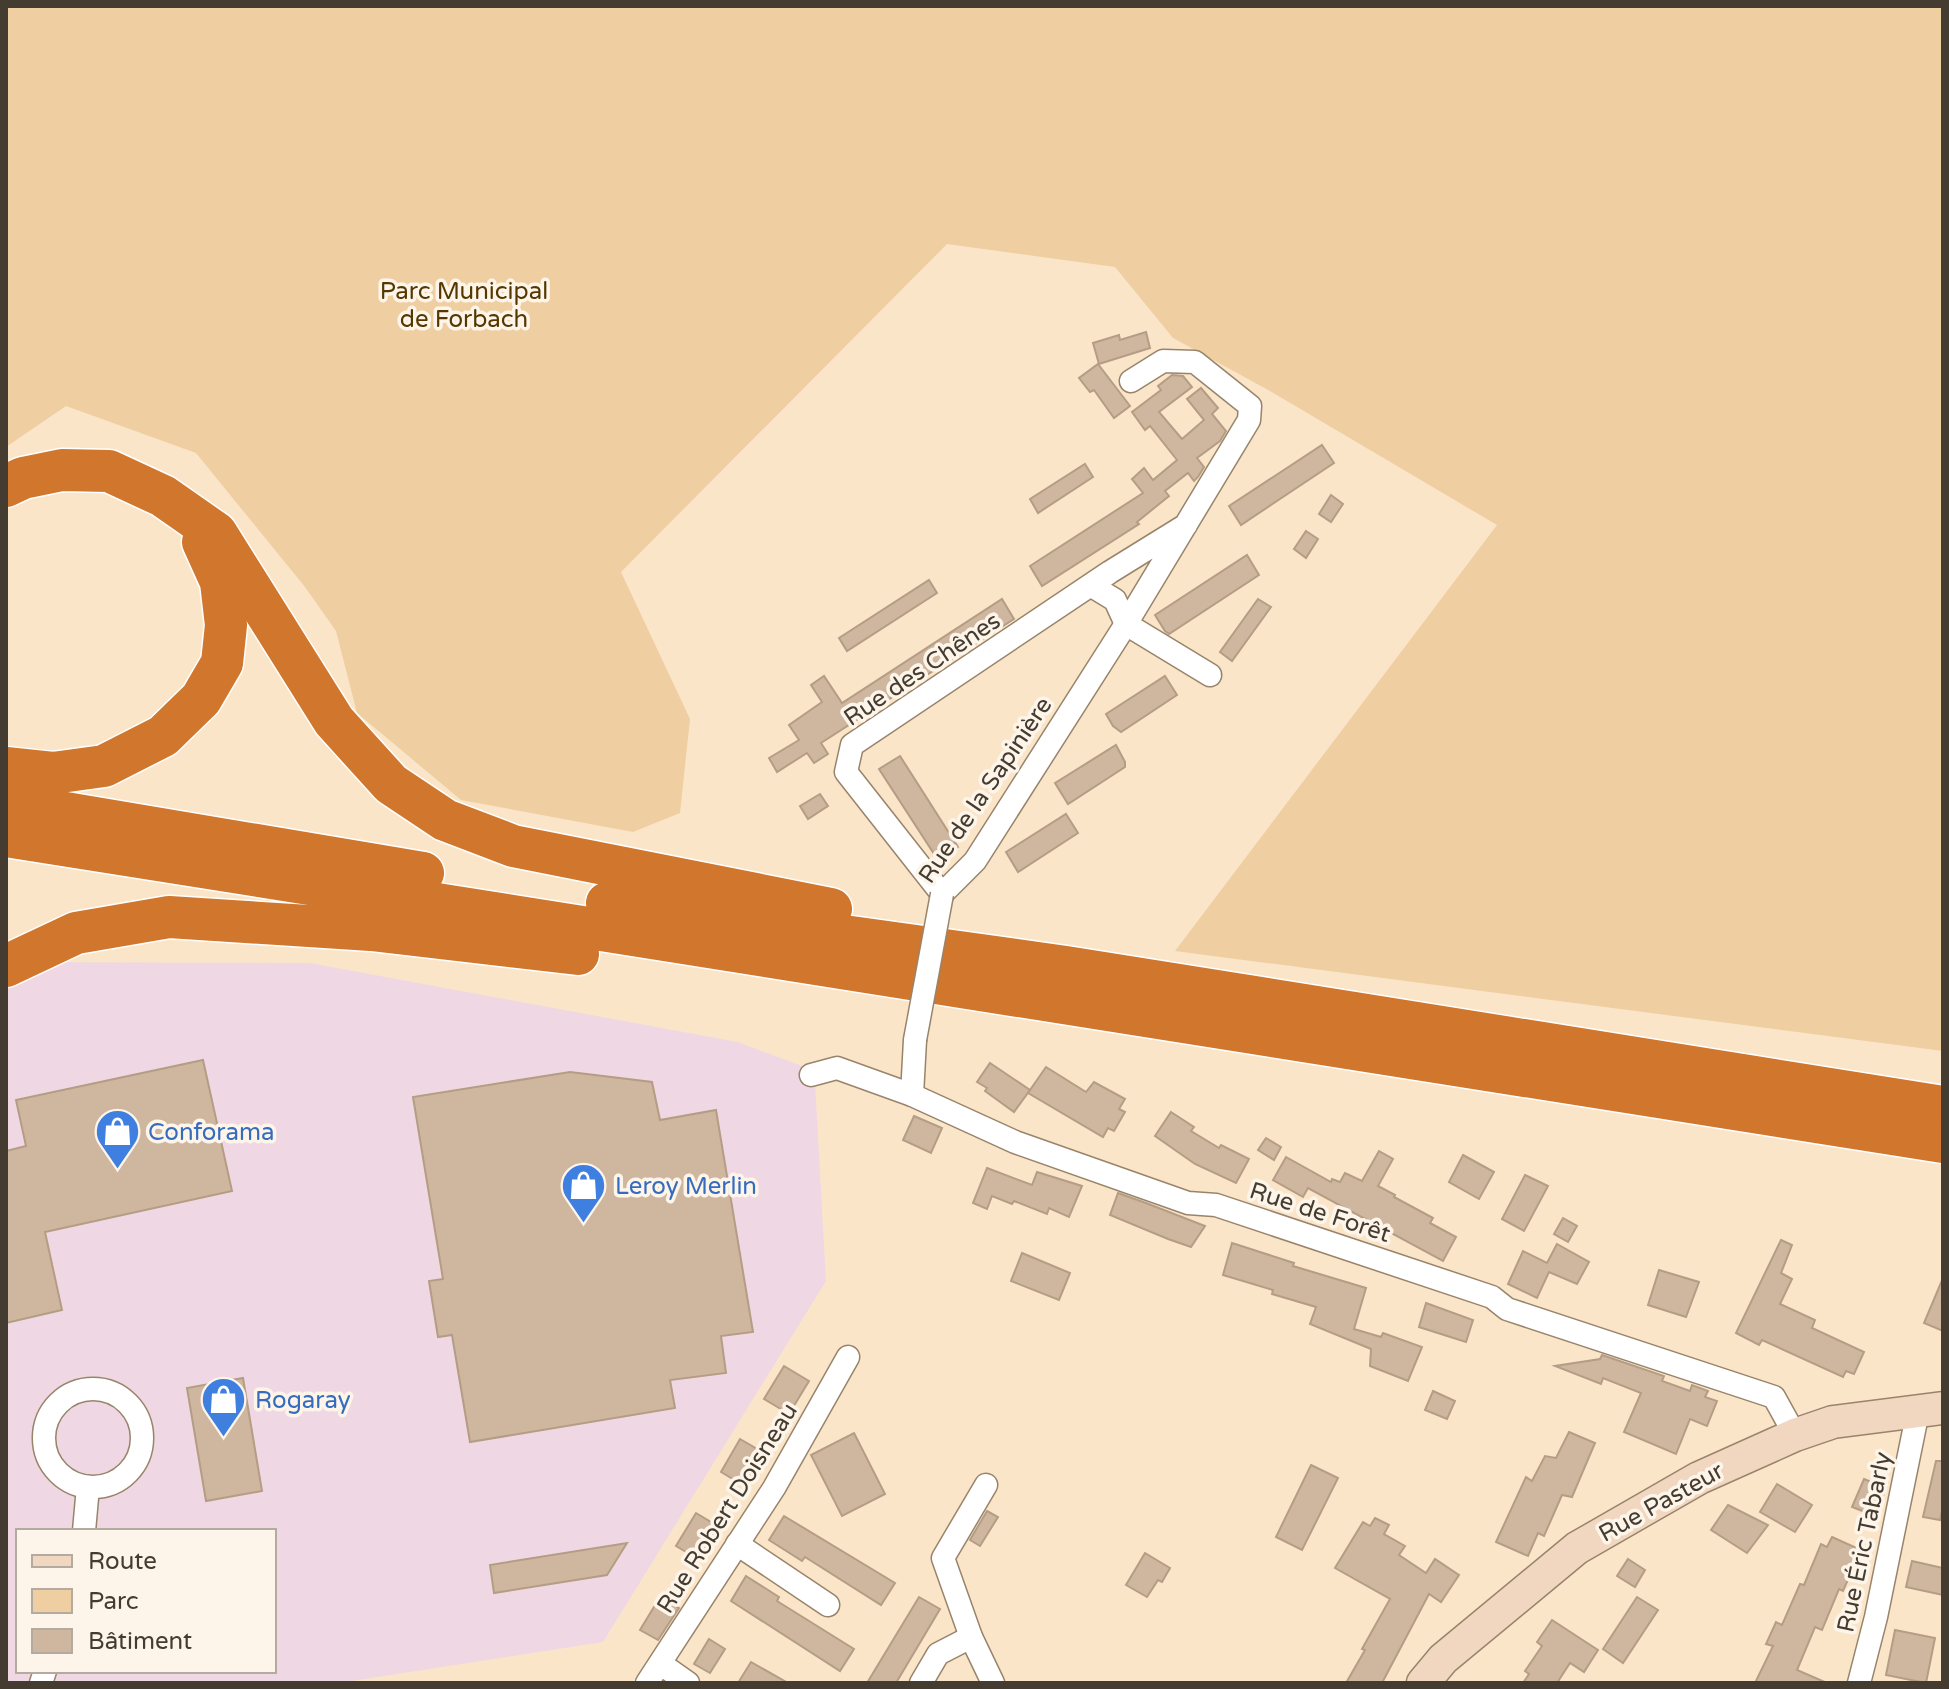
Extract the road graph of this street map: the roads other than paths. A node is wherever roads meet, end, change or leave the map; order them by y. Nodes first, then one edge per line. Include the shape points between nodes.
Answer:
1 (1131, 381) dead end
2 (6, 486) edge
3 (163, 496) junction
4 (1186, 525) junction
5 (1092, 586) junction
6 (1126, 624) junction
7 (1210, 675) dead end
8 (6, 768) edge
9 (6, 803) edge
10 (6, 836) edge
11 (942, 894) junction
12 (6, 966) edge
13 (1066, 967) junction
14 (899, 979) junction
15 (811, 1075) dead end
16 (912, 1095) junction
17 (1943, 1107) edge
18 (1943, 1142) edge
19 (848, 1357) dead end
20 (1930, 1410) edge
21 (1795, 1435) junction
22 (986, 1485) dead end
23 (88, 1487) junction
24 (84, 1529) edge
25 (737, 1544) junction
26 (828, 1605) dead end
27 (971, 1637) junction
28 (661, 1664) junction
29 (647, 1683) edge
30 (688, 1683) edge
31 (921, 1683) edge
32 (993, 1683) edge
33 (1423, 1683) edge
34 (1859, 1683) edge

1 - 4 street, Rue de la Sapinière via 1163,361 1195,362 1250,406 1249,420
2 - 3 highway via 62,470 109,471
3 - 8 highway via 205,545 221,582 226,625 222,663 201,699 163,736 104,766 53,773
3 - 13 highway via 216,533 334,721 391,784 445,820 513,846 958,936
4 - 5 street, Rue des Chênes
4 - 6 street, Rue de la Sapinière
5 - 6 street via 1115,600
5 - 11 street, Rue des Chênes via 852,745 846,772
6 - 7 street
6 - 11 street, Rue de la Sapinière via 975,861
9 - 13 highway via 597,902
10 - 14 highway
11 - 16 street, Rue de la Sapinière, bridge via 915,1040
12 - 14 highway via 76,933 169,917 371,930 786,979
13 - 17 highway
14 - 18 highway
15 - 16 street, Rue de Forêt via 837,1068
16 - 21 street, Rue de Forêt via 1015,1142 1188,1203 1216,1205 1774,1397
19 - 25 street, Rue Robert Doisneau
20 - 21 main road, Rue Pasteur via 1833,1422
20 - 34 street, Rue Éric Tabarly
21 - 33 main road, Rue Pasteur via 1699,1478 1577,1548 1443,1659
22 - 27 street via 943,1558
23 - 23 street via 118,1481 130,1471 142,1443 136,1413 126,1400 99,1388 69,1394 57,1403 44,1431 44,1447 59,1474
23 - 24 street
25 - 26 street
25 - 28 street, Rue Robert Doisneau
27 - 31 street via 938,1654
27 - 32 street
28 - 29 street, Rue Robert Doisneau
28 - 30 street

